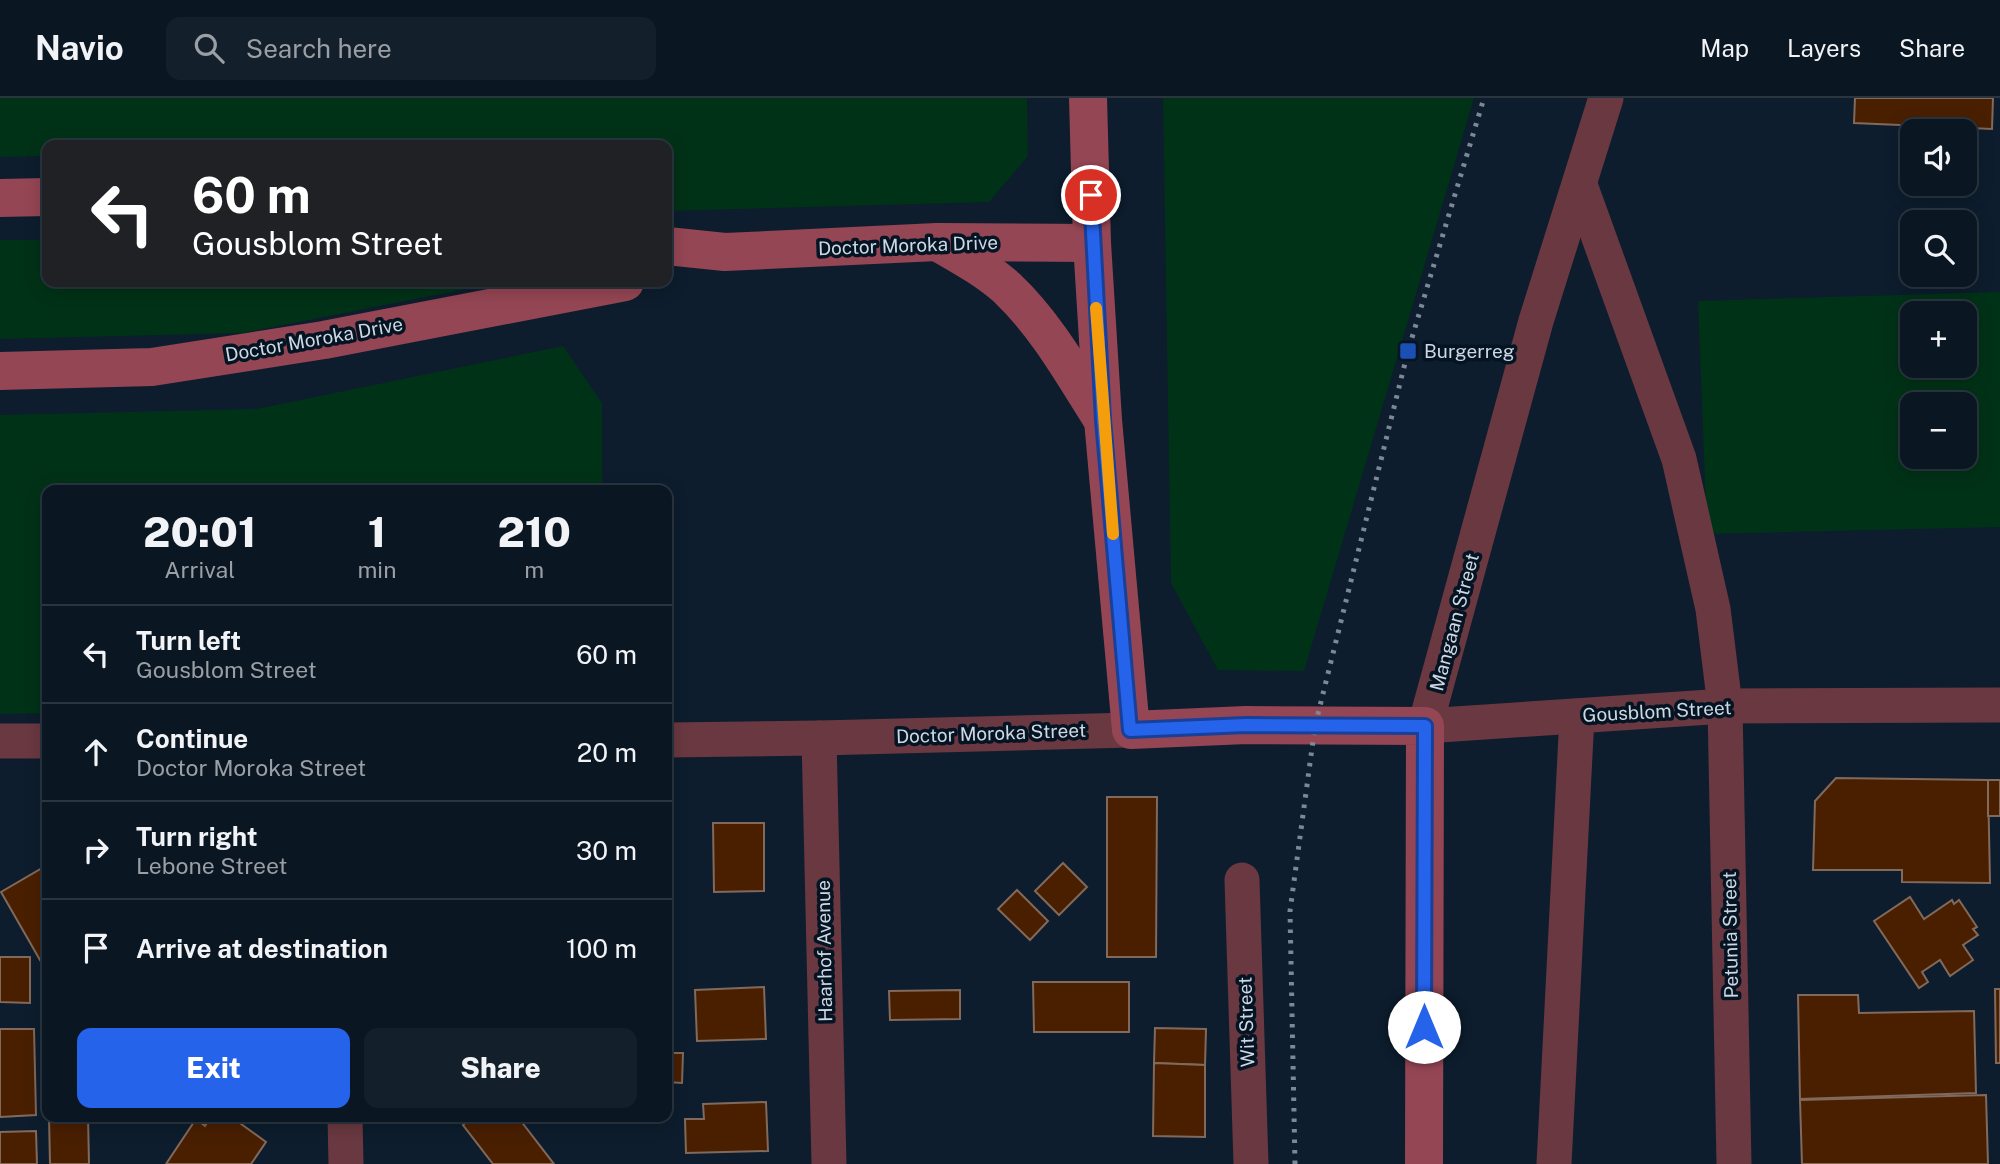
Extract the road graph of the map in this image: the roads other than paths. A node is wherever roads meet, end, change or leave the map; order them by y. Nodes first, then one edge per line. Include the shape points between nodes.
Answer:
1 (1088, 98) edge
2 (1606, 98) edge
3 (1580, 185) junction
4 (42, 197) edge
5 (0, 198) edge
6 (937, 242) junction
7 (1092, 243) junction
8 (672, 247) edge
9 (725, 252) junction
10 (672, 268) edge
11 (599, 287) edge
12 (0, 371) edge
13 (1103, 420) junction
14 (2000, 705) edge
15 (1725, 706) junction
16 (1577, 716) junction
17 (1315, 726) joint
18 (1425, 726) junction
19 (1130, 730) junction
20 (819, 738) junction
21 (672, 740) edge
22 (0, 741) edge
23 (42, 741) edge
24 (1242, 880) dead end
25 (345, 1122) edge
26 (346, 1164) edge
27 (829, 1164) edge
28 (1251, 1164) edge
29 (1424, 1164) edge
30 (1554, 1164) edge
31 (1734, 1164) edge

1 - 7 street
2 - 3 street, Mangaan Street
3 - 15 street, Petunia Street via 1679,459 1713,609
3 - 18 street, Mangaan Street via 1536,321
4 - 5 street
6 - 7 street, Doctor Moroka Drive
6 - 9 street, Doctor Moroka Drive
6 - 13 street via 998,281 1037,320
7 - 13 street
8 - 9 street, Doctor Moroka Drive
9 - 10 street, Doctor Moroka Drive
11 - 12 street, Doctor Moroka Drive via 324,340 152,367
13 - 19 street
14 - 15 street, Gousblom Street
15 - 16 street, Gousblom Street
15 - 31 street, Petunia Street
16 - 18 street, Gousblom Street
16 - 30 street
17 - 18 street, Gousblom Street
17 - 19 street, Doctor Moroka Street
18 - 29 street, Mangaan Street
19 - 20 street, Doctor Moroka Street
20 - 21 street, Doctor Moroka Street
20 - 27 street, Haarhof Avenue
22 - 23 street
24 - 28 street, Wit Street
25 - 26 street

